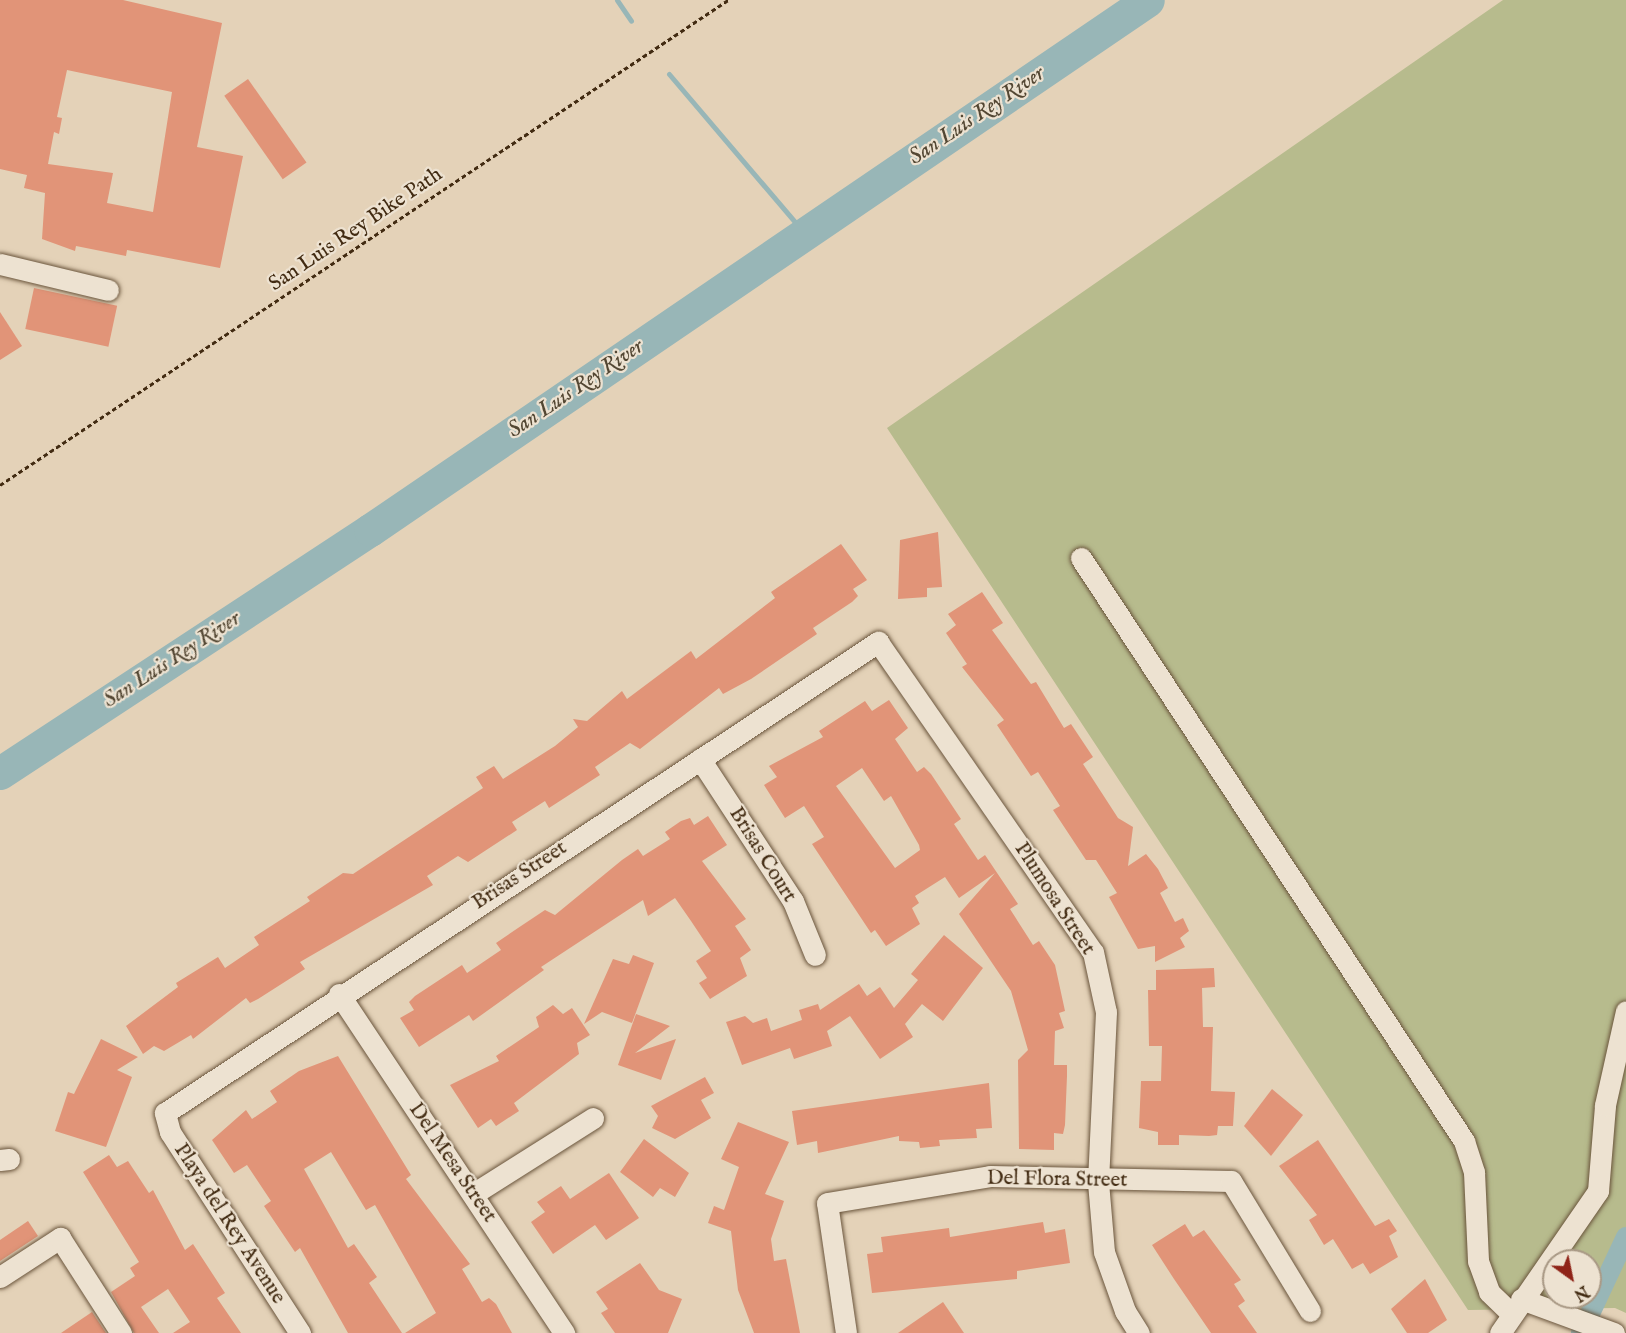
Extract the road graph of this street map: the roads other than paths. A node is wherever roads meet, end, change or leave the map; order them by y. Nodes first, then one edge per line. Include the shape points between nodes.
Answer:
1 (0, 264) edge
2 (108, 290) dead end
3 (1081, 558) dead end
4 (878, 642) joint
5 (700, 759) junction
6 (815, 955) dead end
7 (339, 994) junction
8 (1626, 1011) edge
9 (165, 1113) joint
10 (592, 1118) dead end
11 (1098, 1182) junction
12 (473, 1194) junction
13 (0, 1276) edge
14 (1517, 1306) junction
15 (1310, 1311) dead end
16 (122, 1333) edge
17 (300, 1333) edge
18 (564, 1333) edge
19 (846, 1333) edge
20 (1139, 1333) edge
21 (1500, 1333) edge
22 (1614, 1333) edge

1 - 2 street
3 - 14 street via 1464,1141 1474,1172 1478,1261 1489,1292
4 - 5 street, Brisas Street
4 - 11 street, Plumosa Street via 1093,952 1106,1012
5 - 6 street, Brisas Court via 793,901
5 - 7 street, Brisas Street
7 - 9 street, Brisas Street
7 - 12 street, Del Mesa Street
8 - 14 street via 1605,1105 1598,1191
9 - 17 street, Playa del Rey Avenue via 170,1132
10 - 12 street
11 - 15 street, Del Flora Street via 1231,1181
11 - 19 street, Del Flora Street via 990,1176 827,1203
11 - 20 street, Plumosa Street via 1104,1252 1125,1311
12 - 18 street, Del Mesa Street
13 - 16 street via 60,1238
14 - 21 street
14 - 22 street via 1556,1311

